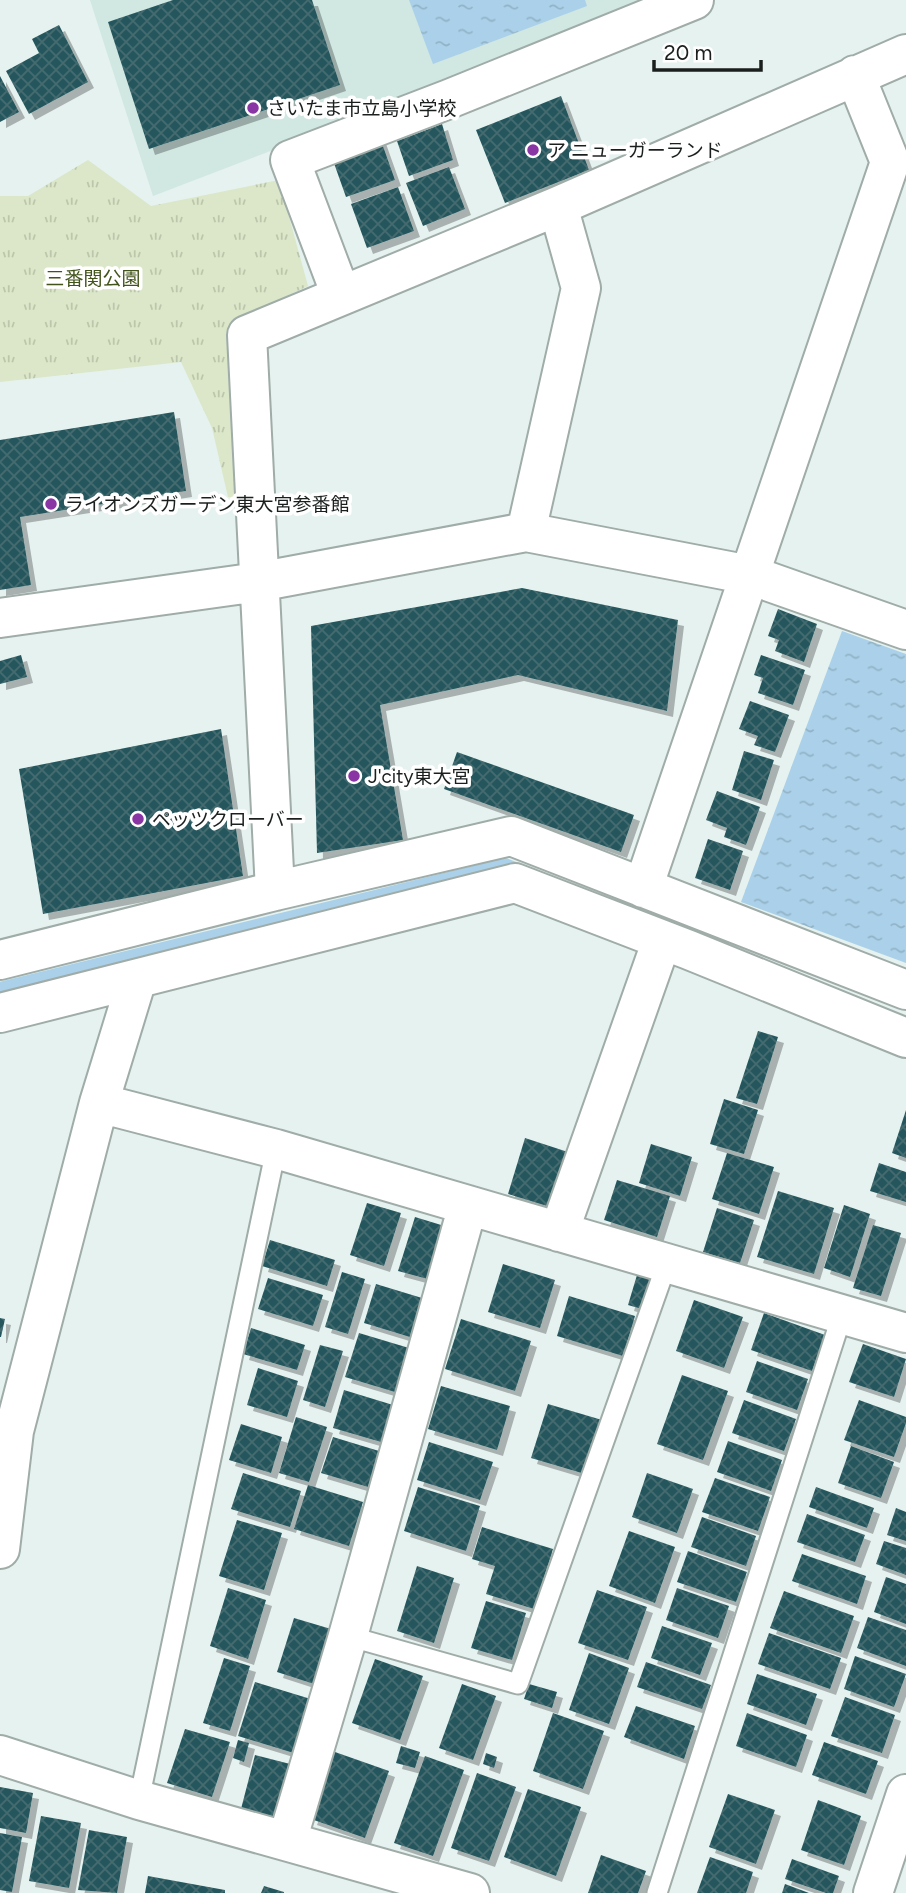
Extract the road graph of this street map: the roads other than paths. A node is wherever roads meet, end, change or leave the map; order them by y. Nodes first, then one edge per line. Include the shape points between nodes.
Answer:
1 (694, 0) edge
2 (906, 54) edge
3 (855, 75) junction
4 (558, 206) junction
5 (341, 295) junction
6 (526, 532) junction
7 (750, 575) junction
8 (258, 582) junction
9 (0, 618) edge
10 (906, 630) edge
11 (643, 888) junction
12 (275, 891) junction
13 (662, 940) junction
14 (0, 960) edge
15 (137, 979) junction
16 (906, 990) edge
17 (0, 1013) edge
18 (906, 1038) edge
19 (99, 1103) junction
20 (276, 1149) junction
21 (468, 1205) junction
22 (559, 1231) junction
23 (667, 1264) junction
24 (842, 1315) junction
25 (906, 1334) edge
26 (2, 1529) edge
27 (348, 1636) junction
28 (0, 1755) edge
29 (906, 1794) edge
30 (139, 1800) junction
31 (287, 1841) junction
32 (470, 1893) edge
33 (657, 1893) edge
34 (873, 1893) edge

1 - 5 street via 290,160
2 - 3 street
3 - 4 street
3 - 7 street via 890,162
4 - 5 street
4 - 6 street via 580,288
5 - 8 street via 247,335
6 - 7 street
6 - 8 street
7 - 10 street
7 - 11 street
8 - 9 street
8 - 12 street
11 - 12 street via 511,836
11 - 16 street
12 - 14 street
13 - 15 street via 515,883
13 - 18 street
13 - 22 street
15 - 17 street
15 - 19 street
19 - 20 street
19 - 26 street via 14,1431
20 - 21 street
20 - 30 lane
21 - 22 street
21 - 27 street
22 - 23 street
23 - 24 street
23 - 27 lane via 518,1684
24 - 25 street
24 - 33 lane
27 - 31 street
28 - 30 street
29 - 34 street
30 - 31 street
31 - 32 street

